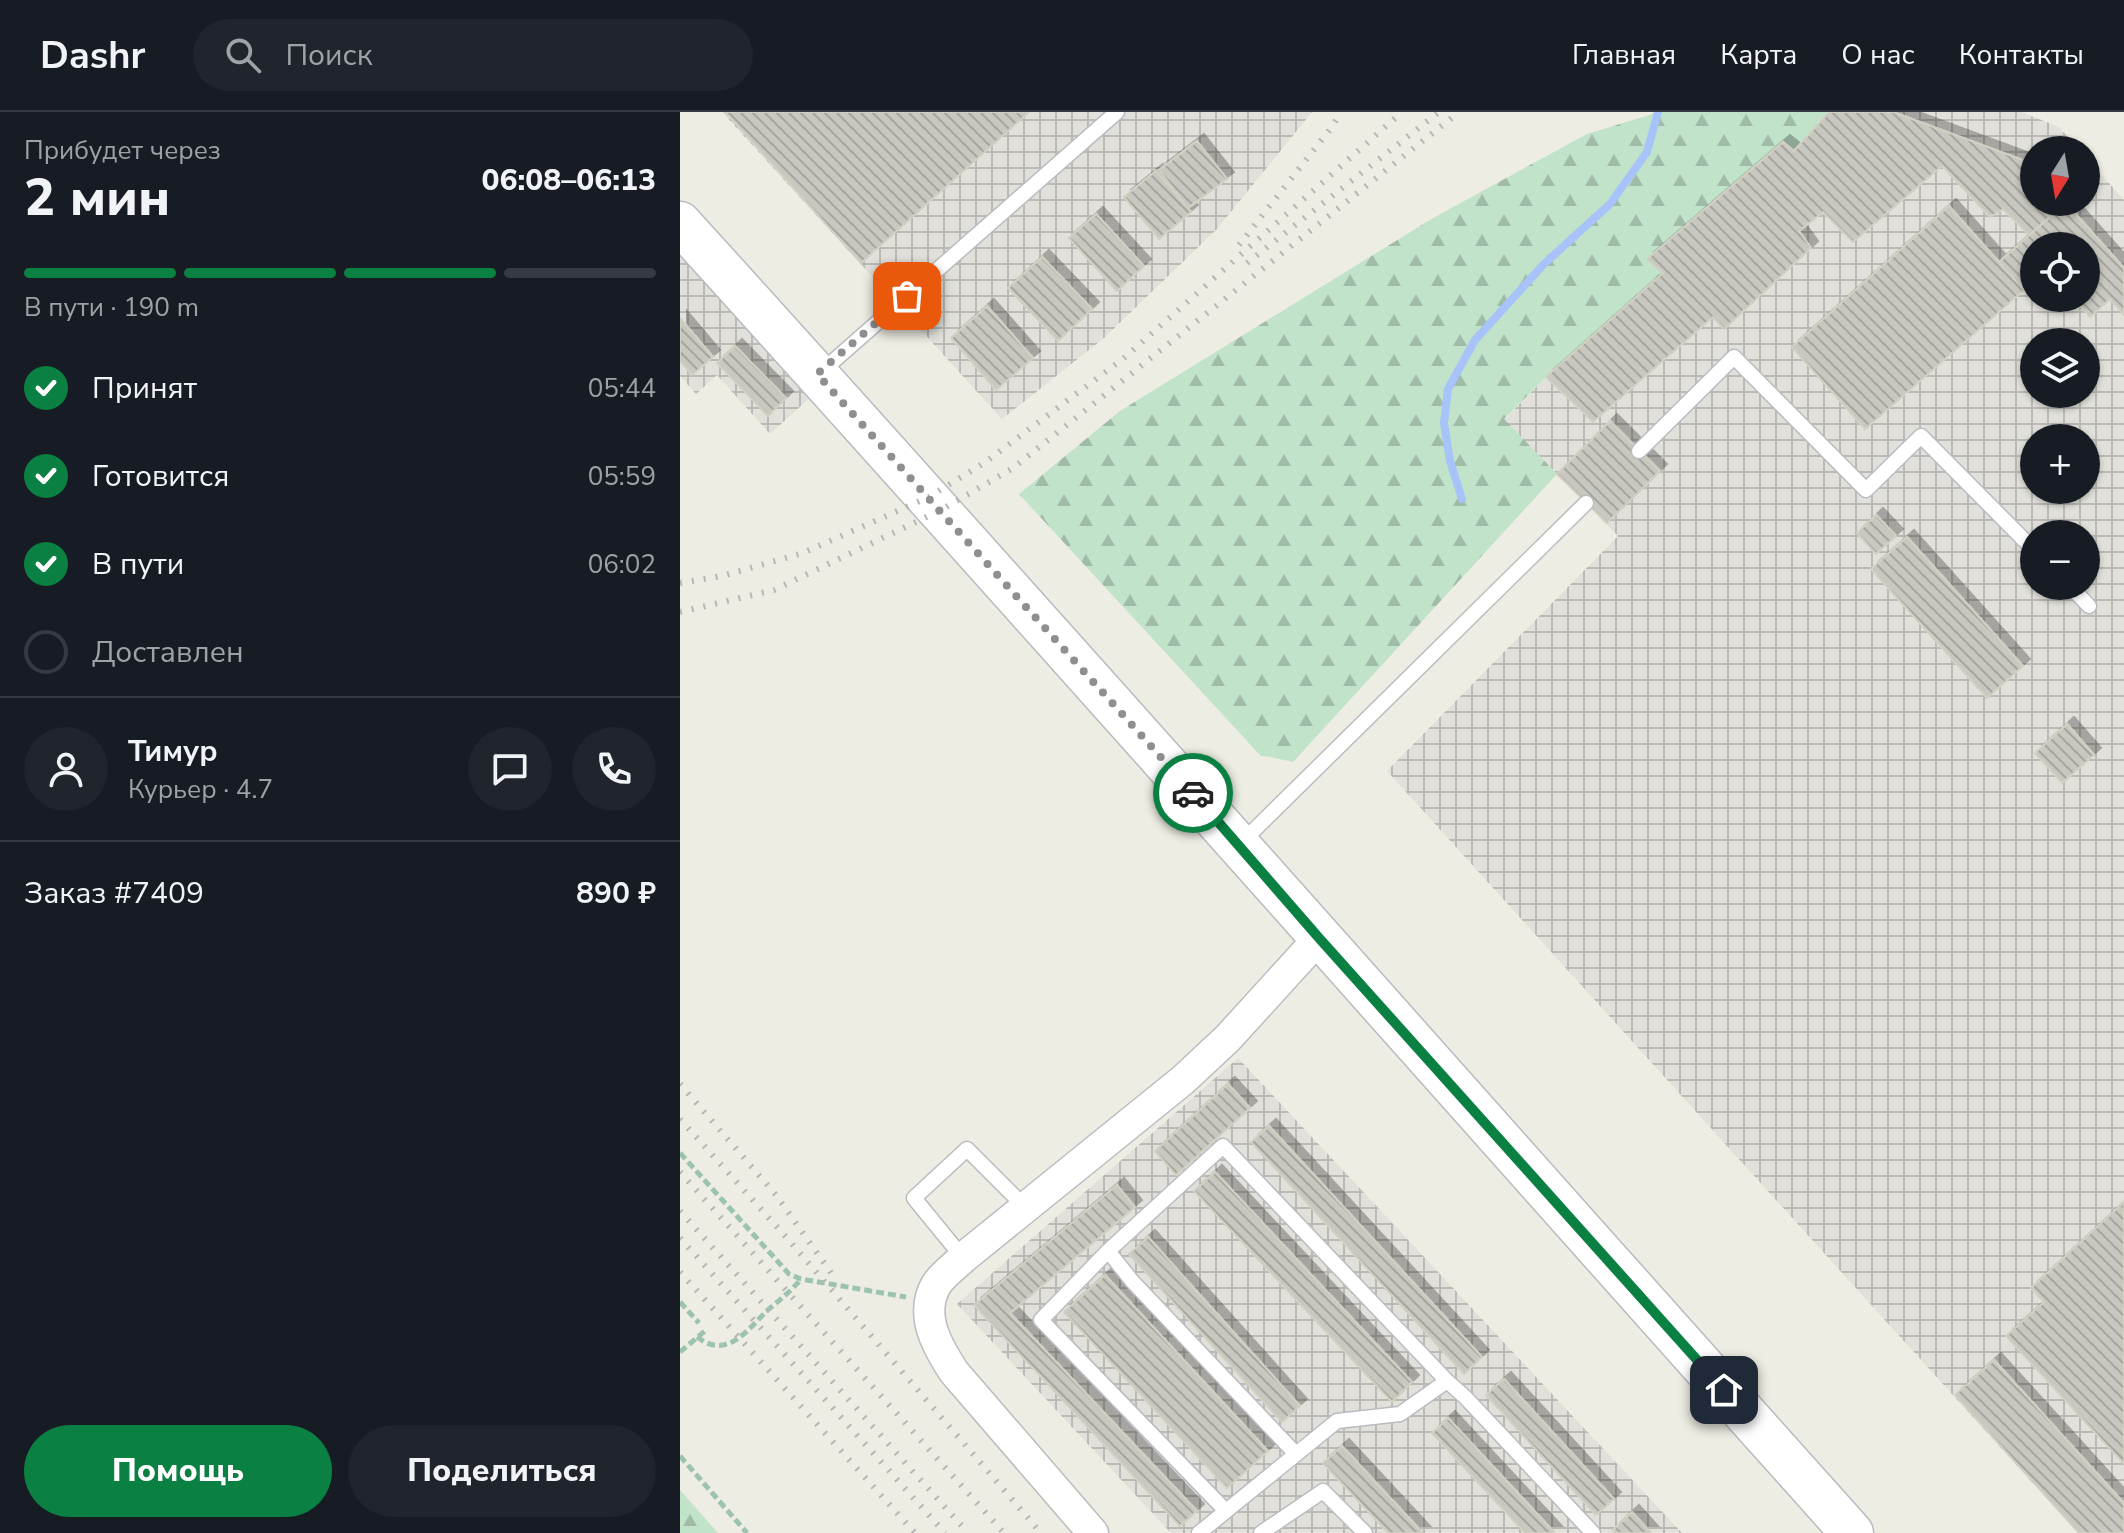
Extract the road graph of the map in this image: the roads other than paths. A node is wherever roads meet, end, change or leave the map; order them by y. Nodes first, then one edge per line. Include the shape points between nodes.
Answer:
1 (1117, 112) edge
2 (680, 223) edge
3 (817, 374) junction
4 (1639, 451) dead end
5 (1586, 503) dead end
6 (2020, 536) edge
7 (2083, 600) edge
8 (2089, 606) dead end
9 (1239, 845) junction
10 (1319, 938) junction
11 (1026, 1209) junction
12 (1108, 1251) junction
13 (963, 1258) junction
14 (1447, 1381) junction
15 (1295, 1453) junction
16 (1225, 1510) junction
17 (1093, 1533) edge
18 (1199, 1533) edge
19 (1261, 1533) edge
20 (1365, 1533) edge
21 (1593, 1533) edge
22 (1852, 1533) edge

1 - 3 lane
2 - 3 street
3 - 9 street
4 - 6 lane via 1734,357 1866,490 1921,436
5 - 9 lane
7 - 8 lane
9 - 10 street
10 - 11 street via 1183,1080
10 - 22 street
11 - 13 street
11 - 13 lane via 967,1149 914,1198
12 - 14 lane via 1223,1146
12 - 15 lane
12 - 16 lane via 1041,1320
13 - 17 street via 937,1283 931,1301 930,1323 938,1347
14 - 15 lane via 1400,1414 1337,1421
14 - 21 lane
15 - 16 lane
16 - 18 lane
19 - 20 lane via 1323,1491

